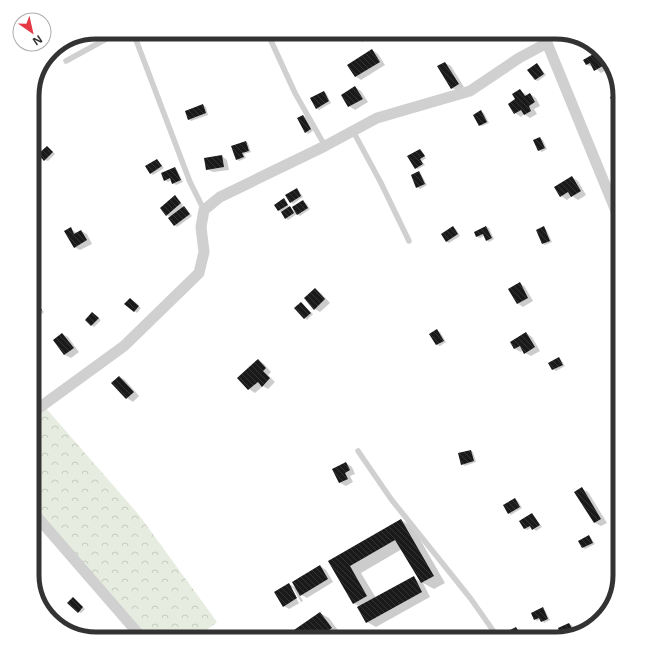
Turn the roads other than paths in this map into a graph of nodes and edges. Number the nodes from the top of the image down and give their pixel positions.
1 (106, 39) edge
2 (136, 39) edge
3 (270, 39) edge
4 (546, 39) edge
5 (547, 43) junction
6 (66, 61) dead end
7 (353, 131) junction
8 (325, 146) junction
9 (613, 204) edge
10 (204, 210) junction
11 (409, 241) dead end
12 (41, 406) edge
13 (358, 451) dead end
14 (39, 519) edge
15 (137, 632) edge
16 (495, 632) edge

1 - 6 lane
2 - 10 lane
3 - 8 lane
4 - 5 street
5 - 7 street
5 - 9 street
7 - 8 street
7 - 11 lane
8 - 10 street
10 - 12 street
13 - 16 lane
14 - 15 street

